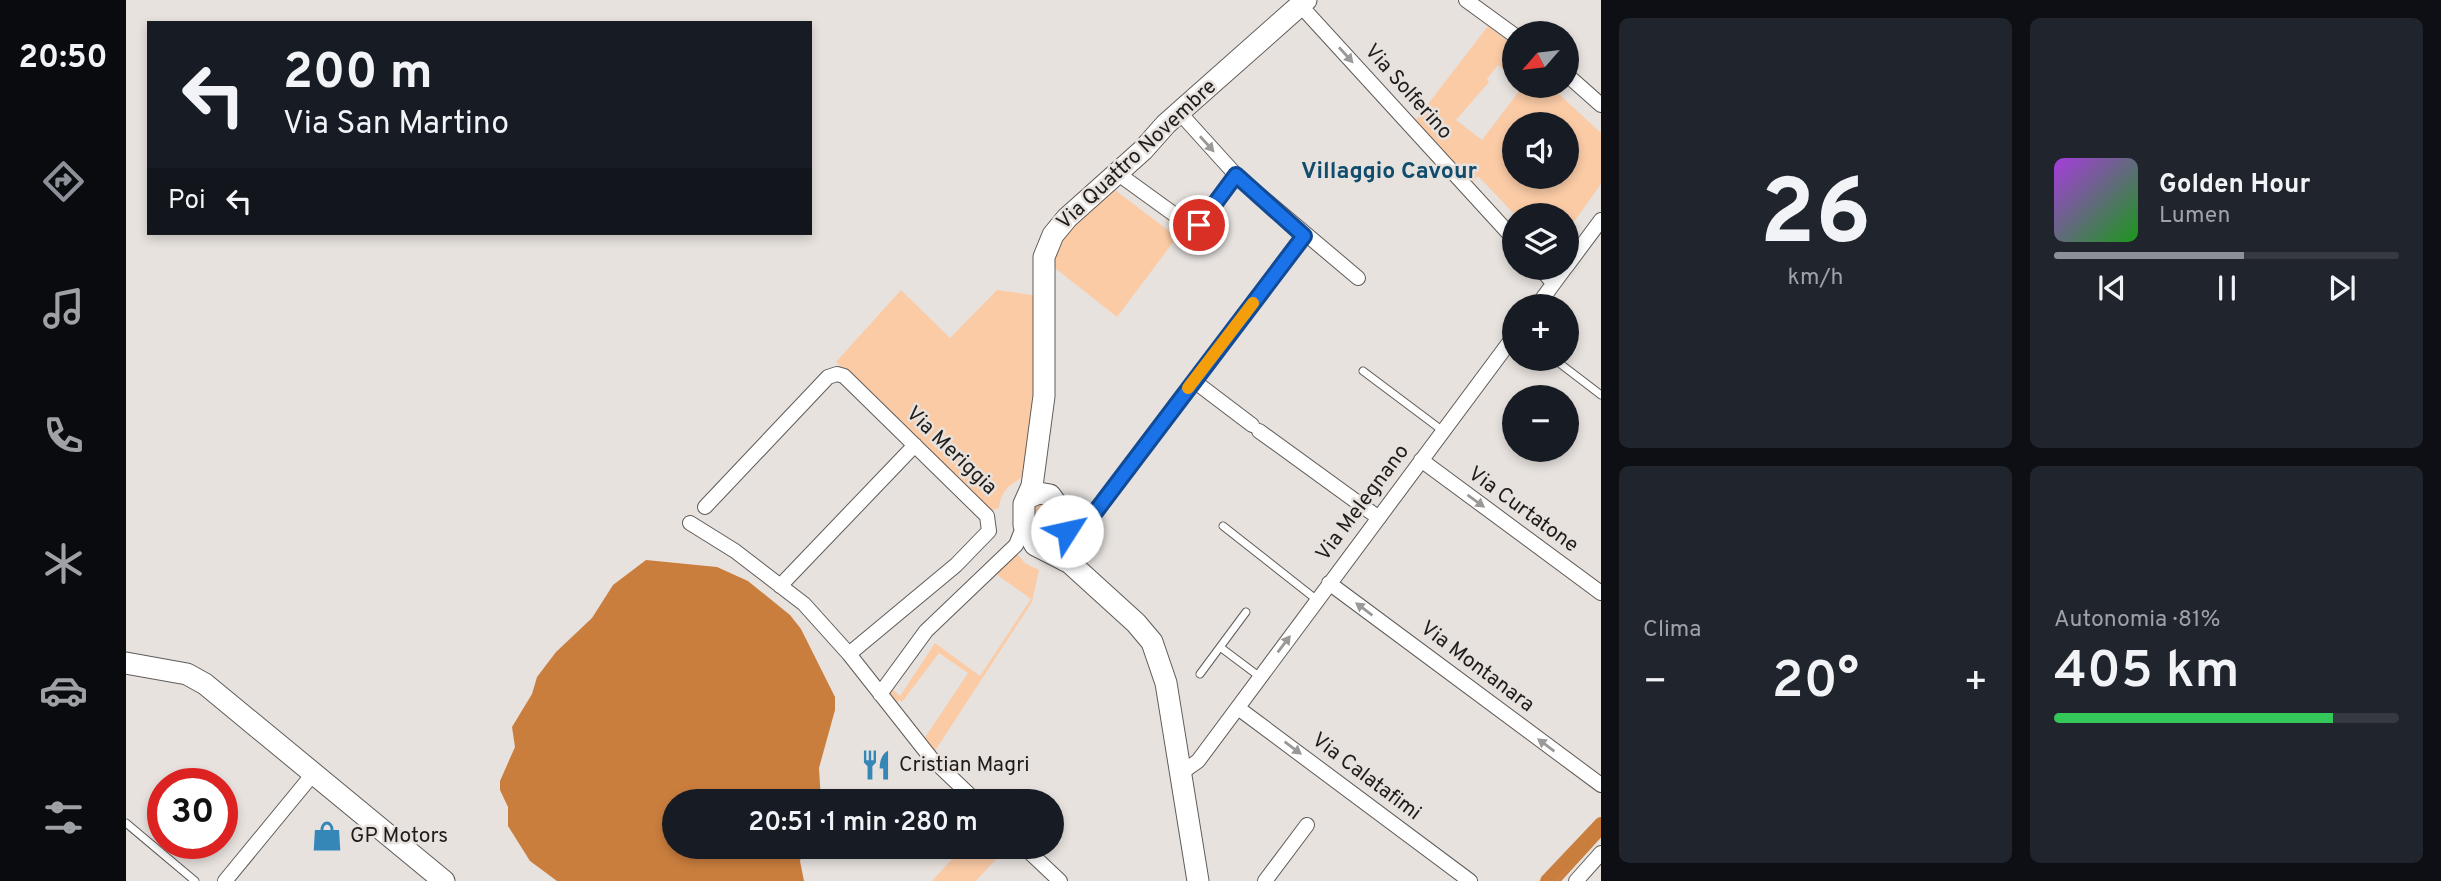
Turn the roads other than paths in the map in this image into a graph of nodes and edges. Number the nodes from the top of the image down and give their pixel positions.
1 (1466, 0) edge
2 (1303, 2) edge
3 (1502, 26) edge
4 (1579, 86) edge
5 (1601, 105) edge
6 (1180, 112) junction
7 (1117, 173) junction
8 (1236, 175) junction
9 (1601, 220) edge
10 (1502, 226) edge
11 (1299, 231) junction
12 (1579, 250) edge
13 (1358, 278) dead end
14 (1550, 280) edge
15 (1555, 280) edge
16 (1553, 283) junction
17 (1545, 294) edge
18 (1502, 352) edge
19 (1363, 370) dead end
20 (1569, 371) edge
21 (1194, 381) junction
22 (1601, 395) edge
23 (1443, 431) junction
24 (915, 446) junction
25 (1421, 460) junction
26 (1036, 496) junction
27 (705, 507) dead end
28 (1379, 518) junction
29 (690, 523) dead end
30 (1223, 526) dead end
31 (1056, 539) junction
32 (1329, 583) junction
33 (780, 586) junction
34 (1601, 593) edge
35 (1317, 600) junction
36 (1245, 612) dead end
37 (1220, 647) junction
38 (849, 654) junction
39 (126, 663) edge
40 (1200, 674) dead end
41 (1260, 677) junction
42 (880, 694) junction
43 (1238, 708) junction
44 (1181, 773) junction
45 (313, 774) junction
46 (1601, 785) edge
47 (963, 789) edge
48 (126, 823) edge
49 (1307, 825) dead end
50 (1601, 853) edge
51 (1037, 859) edge
52 (1589, 866) junction
53 (1601, 877) edge
54 (195, 881) edge
55 (225, 881) edge
56 (444, 881) edge
57 (1060, 881) edge
58 (1198, 881) edge
59 (1265, 881) edge
60 (1470, 881) edge
61 (1576, 881) edge

1 - 3 street
2 - 6 street, Via Quattro Novembre
2 -> 10 street, Via Solferino
4 - 5 street
6 - 7 street, Via Quattro Novembre
6 -> 8 street
7 - 8 street
7 - 26 street, Via Quattro Novembre
8 - 11 street
9 - 12 street
11 - 13 street
11 - 21 street
14 - 16 street
15 - 16 street
16 - 17 street
18 - 23 street, Via Melegnano
19 - 23 lane
20 - 22 lane
21 - 28 street
21 - 31 street
23 - 25 street, Via Melegnano
24 - 27 street, Via Meriggia
24 - 33 street
24 - 38 street, Via Meriggia
25 - 28 street, Via Melegnano
25 -> 34 street, Via Curtatone
26 - 31 street
26 - 31 street
28 - 32 street, Via Melegnano
29 - 33 street
30 - 35 lane
31 - 42 street
31 - 44 street
32 - 35 street, Via Melegnano
46 -> 32 street, Via Montanara
33 - 38 street
41 -> 35 street, Via Melegnano
36 - 37 lane
37 - 40 lane
37 - 41 lane
38 - 42 street
39 - 45 street
41 - 43 street, Via Melegnano
42 - 47 street
43 - 44 street, Via Melegnano
43 -> 60 street, Via Calatafimi
44 - 58 street
45 - 55 street
45 - 56 street
48 - 54 lane
49 - 59 street
50 - 52 street
51 - 57 street
52 - 53 street
52 - 61 street

